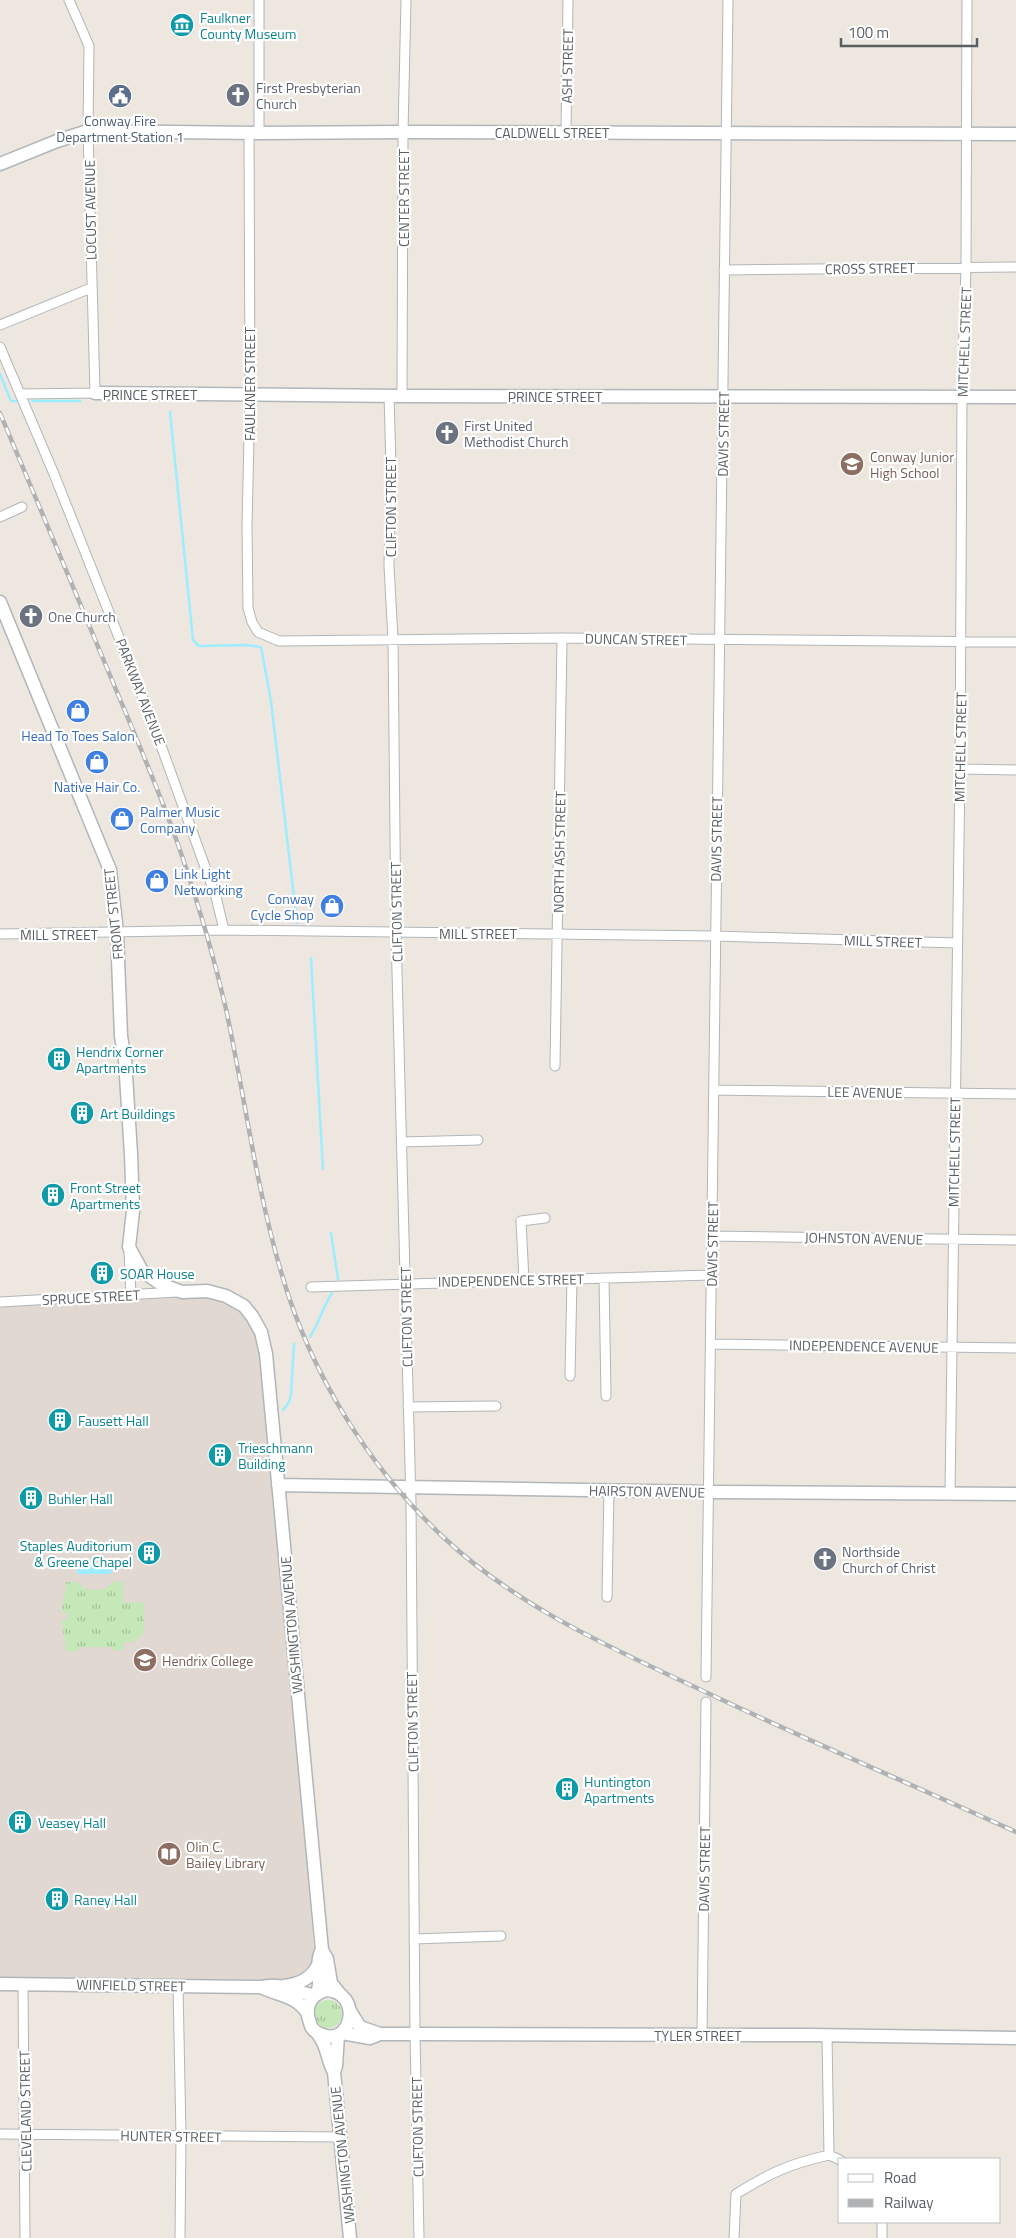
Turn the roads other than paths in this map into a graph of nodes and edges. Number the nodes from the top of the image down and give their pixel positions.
1 (69, 0) edge
2 (259, 0) edge
3 (406, 0) edge
4 (568, 0) edge
5 (728, 0) edge
6 (967, 0) edge
7 (88, 131) junction
8 (403, 132) junction
9 (566, 132) junction
10 (254, 133) junction
11 (727, 133) junction
12 (967, 133) junction
13 (1016, 134) edge
14 (0, 164) edge
15 (966, 266) junction
16 (1016, 266) edge
17 (724, 270) junction
18 (91, 288) junction
19 (0, 325) edge
20 (0, 347) edge
21 (95, 393) junction
22 (21, 394) junction
23 (250, 394) junction
24 (389, 395) junction
25 (724, 395) junction
26 (402, 396) junction
27 (962, 396) junction
28 (1016, 397) edge
29 (22, 507) dead end
30 (0, 517) edge
31 (0, 602) edge
32 (258, 632) joint
33 (562, 638) junction
34 (393, 639) junction
35 (719, 640) junction
36 (961, 641) junction
37 (1016, 642) edge
38 (960, 769) junction
39 (1016, 770) edge
40 (224, 930) junction
41 (117, 933) junction
42 (396, 933) junction
43 (558, 933) junction
44 (0, 934) edge
45 (715, 936) junction
46 (957, 943) junction
47 (555, 1066) dead end
48 (715, 1090) junction
49 (954, 1093) junction
50 (1016, 1094) edge
51 (478, 1140) dead end
52 (402, 1142) junction
53 (545, 1218) dead end
54 (712, 1236) junction
55 (952, 1240) junction
56 (1016, 1240) edge
57 (129, 1248) junction
58 (711, 1275) junction
59 (604, 1278) junction
60 (572, 1279) junction
61 (524, 1280) junction
62 (405, 1283) junction
63 (311, 1287) dead end
64 (182, 1292) junction
65 (131, 1295) junction
66 (0, 1302) edge
67 (711, 1344) junction
68 (951, 1348) junction
69 (1016, 1348) edge
70 (570, 1376) dead end
71 (606, 1396) dead end
72 (496, 1406) dead end
73 (408, 1407) junction
74 (278, 1485) junction
75 (410, 1486) junction
76 (608, 1490) junction
77 (709, 1492) junction
78 (950, 1493) junction
79 (1016, 1494) edge
80 (607, 1597) dead end
81 (706, 1678) dead end
82 (706, 1702) dead end
83 (501, 1936) dead end
84 (414, 1939) junction
85 (322, 1950) junction
86 (318, 1965) junction
87 (0, 1984) edge
88 (23, 1984) junction
89 (178, 1985) junction
90 (284, 1986) junction
91 (261, 1988) junction
92 (339, 1993) junction
93 (315, 1994) junction
94 (350, 2011) junction
95 (308, 2014) junction
96 (317, 2033) junction
97 (340, 2034) junction
98 (380, 2034) junction
99 (414, 2034) junction
100 (702, 2035) junction
101 (827, 2036) junction
102 (362, 2037) junction
103 (1016, 2038) edge
104 (337, 2054) junction
105 (334, 2072) junction
106 (0, 2134) edge
107 (25, 2134) junction
108 (181, 2136) junction
109 (341, 2137) junction
110 (829, 2155) junction
111 (838, 2159) edge
112 (882, 2223) edge
113 (25, 2238) edge
114 (180, 2238) edge
115 (350, 2238) edge
116 (419, 2238) edge
117 (734, 2238) edge
118 (882, 2238) edge

1 - 7 street, LOCUST AVENUE
2 - 10 street, FAULKNER STREET
3 - 8 street, CENTER STREET
4 - 9 street, ASH STREET
5 - 11 street, DAVIS STREET
6 - 12 street, MITCHELL STREET
7 - 10 street, CALDWELL STREET
7 - 14 street, CALDWELL STREET
7 - 18 street, LOCUST AVENUE
8 - 9 street, CALDWELL STREET
8 - 10 street, CALDWELL STREET
8 - 26 street, CENTER STREET
9 - 11 street, CALDWELL STREET
10 - 23 street, FAULKNER STREET
11 - 12 street, CALDWELL STREET
11 - 17 street, DAVIS STREET
12 - 13 street, CALDWELL STREET
12 - 15 street, MITCHELL STREET
15 - 16 street, CROSS STREET
15 - 17 street, CROSS STREET
15 - 27 street, MITCHELL STREET
17 - 25 street, DAVIS STREET
18 - 19 street
18 - 21 street, LOCUST AVENUE
20 - 22 street, PARKWAY AVENUE
21 - 22 street
21 - 23 street, PRINCE STREET
22 - 40 street, PARKWAY AVENUE
23 - 24 street, PRINCE STREET
23 - 32 street, FAULKNER STREET
24 - 26 street, PRINCE STREET
24 - 34 street, CLIFTON STREET
25 - 26 street, PRINCE STREET
25 - 27 street, PRINCE STREET
25 - 35 street, DAVIS STREET
27 - 28 street, PRINCE STREET
27 - 36 street, MITCHELL STREET
29 - 30 street
31 - 41 street, FRONT STREET
32 - 34 street, DUNCAN STREET
33 - 34 street, DUNCAN STREET
33 - 35 street, DUNCAN STREET
33 - 43 street, NORTH ASH STREET
34 - 42 street, CLIFTON STREET
35 - 36 street, DUNCAN STREET
35 - 45 street, DAVIS STREET
36 - 37 street, DUNCAN STREET
36 - 38 street, MITCHELL STREET
38 - 39 street
38 - 46 street, MITCHELL STREET
40 - 41 street, MILL STREET
40 - 42 street, MILL STREET
41 - 44 street, MILL STREET
41 - 57 street, FRONT STREET
42 - 43 street, MILL STREET
42 - 52 street, CLIFTON STREET
43 - 45 street, MILL STREET
43 - 47 street, NORTH ASH STREET
45 - 46 street, MILL STREET
45 - 48 street, DAVIS STREET
46 - 49 street, MITCHELL STREET
48 - 49 street, LEE AVENUE
48 - 54 street, DAVIS STREET
49 - 50 street, LEE AVENUE
49 - 55 street, MITCHELL STREET
51 - 52 street
52 - 62 street, CLIFTON STREET
53 - 61 street
54 - 55 street, JOHNSTON AVENUE
54 - 58 street, DAVIS STREET
55 - 56 street, JOHNSTON AVENUE
55 - 68 street, MITCHELL STREET
57 - 64 street
57 - 65 street, FRONT STREET
58 - 59 street, INDEPENDENCE STREET
58 - 67 street, DAVIS STREET
59 - 60 street, INDEPENDENCE STREET
59 - 71 street
60 - 61 street, INDEPENDENCE STREET
60 - 70 street
61 - 62 street, INDEPENDENCE STREET
62 - 63 street, INDEPENDENCE STREET
62 - 73 street, CLIFTON STREET
64 - 65 street, SPRUCE STREET
64 - 74 street, WASHINGTON AVENUE
65 - 66 street, SPRUCE STREET
67 - 68 street, INDEPENDENCE AVENUE
67 - 77 street, DAVIS STREET
68 - 69 street, INDEPENDENCE AVENUE
68 - 78 street, MITCHELL STREET
72 - 73 street
73 - 75 street, CLIFTON STREET
74 - 75 street, HAIRSTON AVENUE
74 - 85 street, WASHINGTON AVENUE
75 - 76 street, HAIRSTON AVENUE
75 - 84 street, CLIFTON STREET
76 - 77 street, HAIRSTON AVENUE
76 - 80 street
77 - 78 street, HAIRSTON AVENUE
77 - 81 street, DAVIS STREET
78 - 79 street, HAIRSTON AVENUE
82 - 100 street, DAVIS STREET
83 - 84 street
84 - 99 street, CLIFTON STREET
85 - 86 street, WASHINGTON AVENUE
85 - 92 street, WASHINGTON AVENUE
86 - 90 street
86 - 93 street, WASHINGTON AVENUE
87 - 88 street, WINFIELD STREET
88 - 89 street, WINFIELD STREET
88 - 107 street, CLEVELAND STREET
89 - 91 street, WINFIELD STREET
89 - 108 street
90 - 91 street, WINFIELD STREET
90 - 93 street, WINFIELD STREET
91 - 95 street, WINFIELD STREET
92 - 93 street
92 - 94 street
93 - 95 street
94 - 97 street
94 - 98 street, TYLER STREET
95 - 96 street
96 - 97 street
96 - 105 street, WASHINGTON AVENUE
97 - 102 street, TYLER STREET
97 - 104 street, WASHINGTON AVENUE
98 - 99 street, TYLER STREET
98 - 102 street, TYLER STREET
99 - 100 street, TYLER STREET
99 - 116 street, CLIFTON STREET
100 - 101 street, TYLER STREET
101 - 103 street, TYLER STREET
101 - 110 street
102 - 104 street
104 - 105 street, WASHINGTON AVENUE
105 - 109 street, WASHINGTON AVENUE
106 - 107 street, HUNTER STREET
107 - 108 street, HUNTER STREET
107 - 113 street, CLEVELAND STREET
108 - 109 street, HUNTER STREET
108 - 114 street
109 - 115 street, WASHINGTON AVENUE
110 - 111 street
110 - 117 street
112 - 118 street

